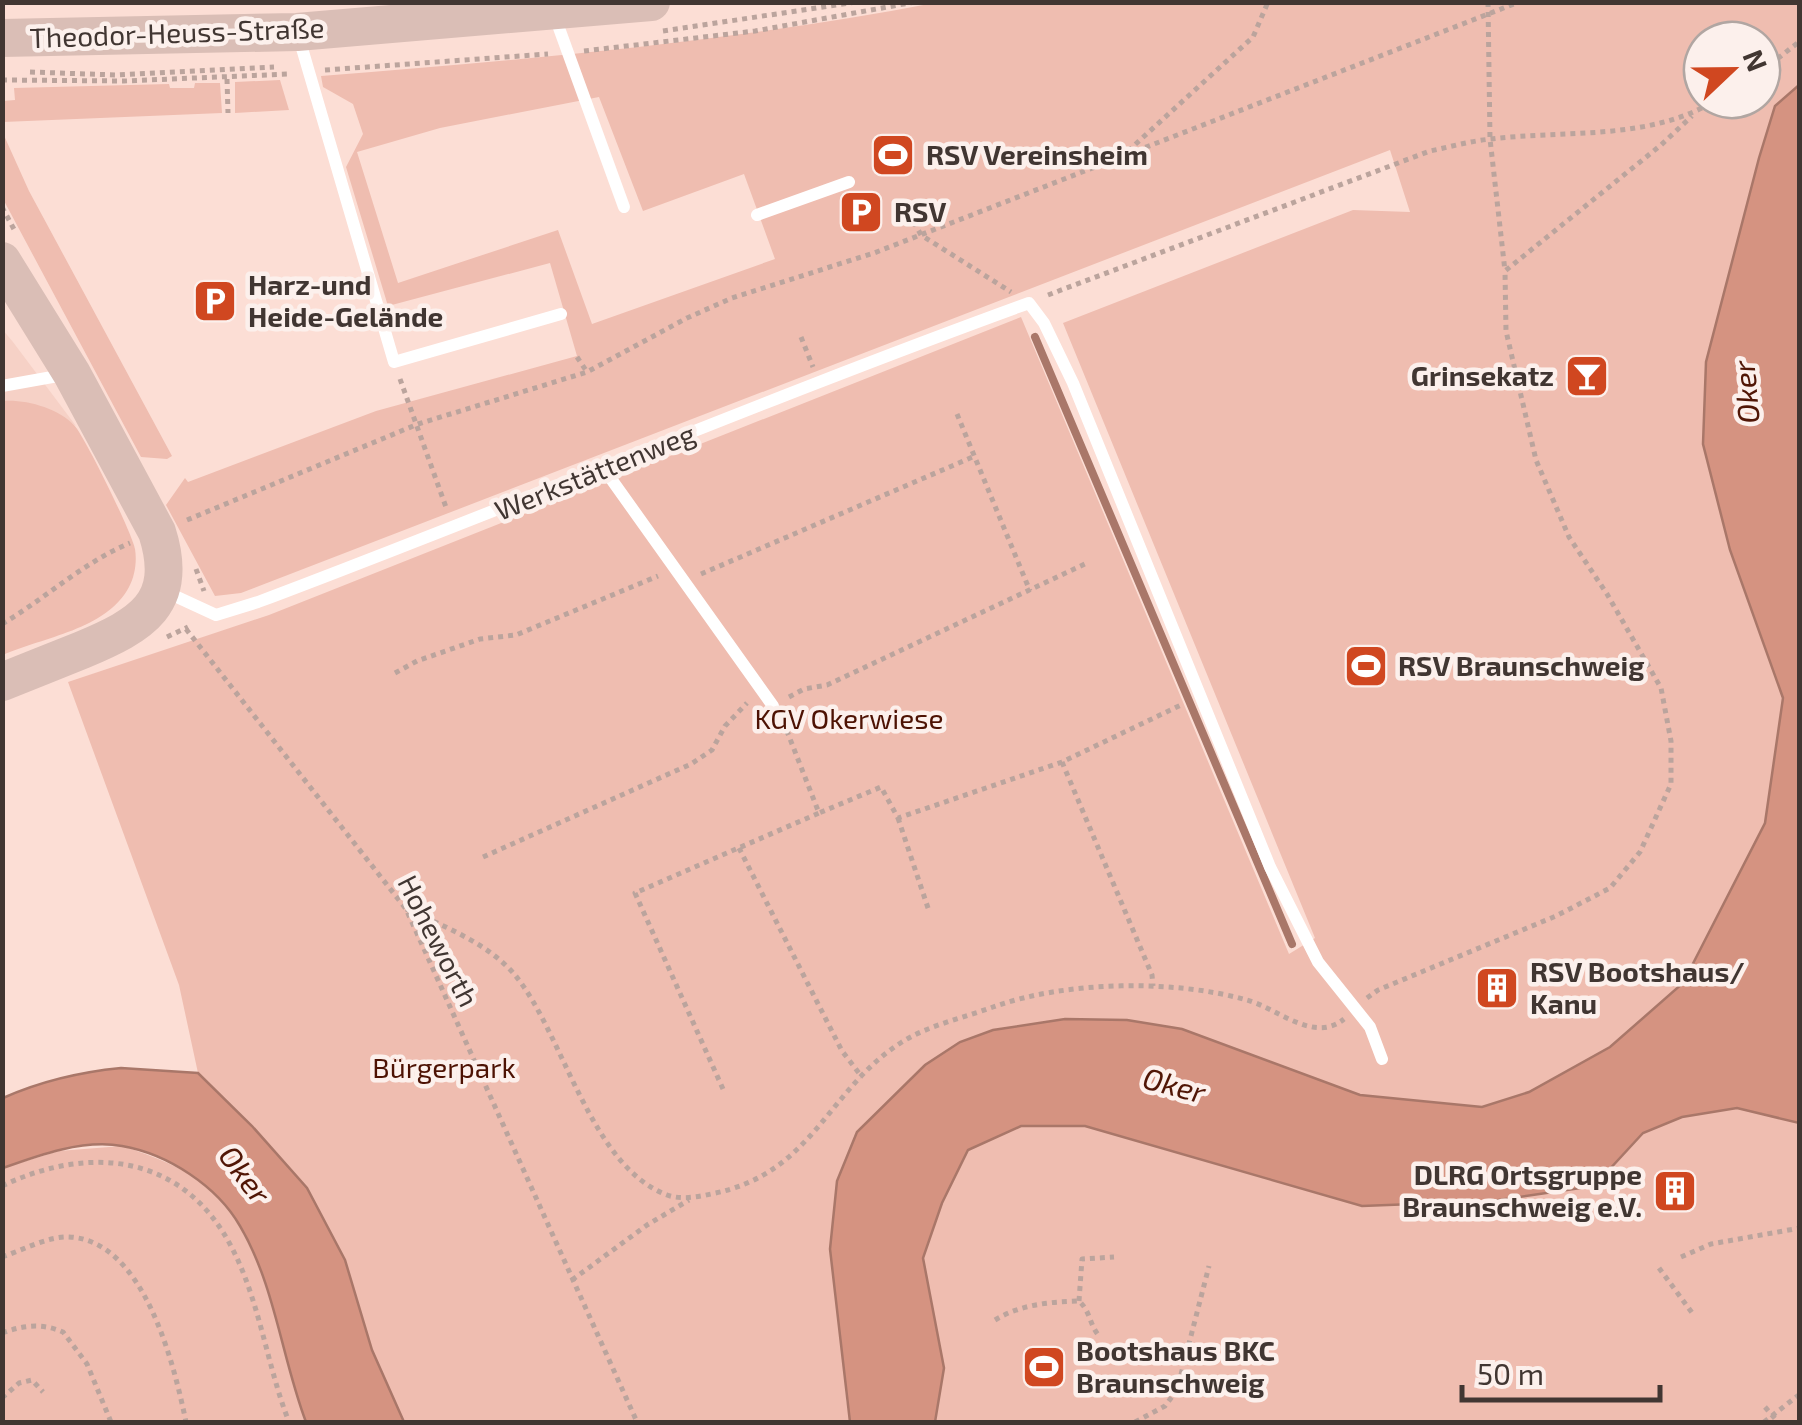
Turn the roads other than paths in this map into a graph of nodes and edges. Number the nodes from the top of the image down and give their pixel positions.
1 (651, 2) edge
2 (553, 13) junction
3 (297, 32) junction
4 (2, 38) edge
5 (849, 182) dead end
6 (624, 207) dead end
7 (757, 215) dead end
8 (2, 261) edge
9 (561, 314) dead end
10 (72, 374) junction
11 (2, 386) edge
12 (604, 469) junction
13 (161, 590) junction
14 (2, 682) edge
15 (774, 706) road end
16 (1382, 1059) dead end

1 - 2 main road, Theodor-Heuss-Straße
2 - 3 main road, Theodor-Heuss-Straße
2 - 6 lane
3 - 4 main road, Theodor-Heuss-Straße
3 - 9 lane
5 - 7 lane
8 - 10 main road
10 - 11 lane
10 - 13 main road
12 - 13 lane, Werkstättenweg
12 - 15 lane
12 - 16 lane, Werkstättenweg
13 - 14 main road

